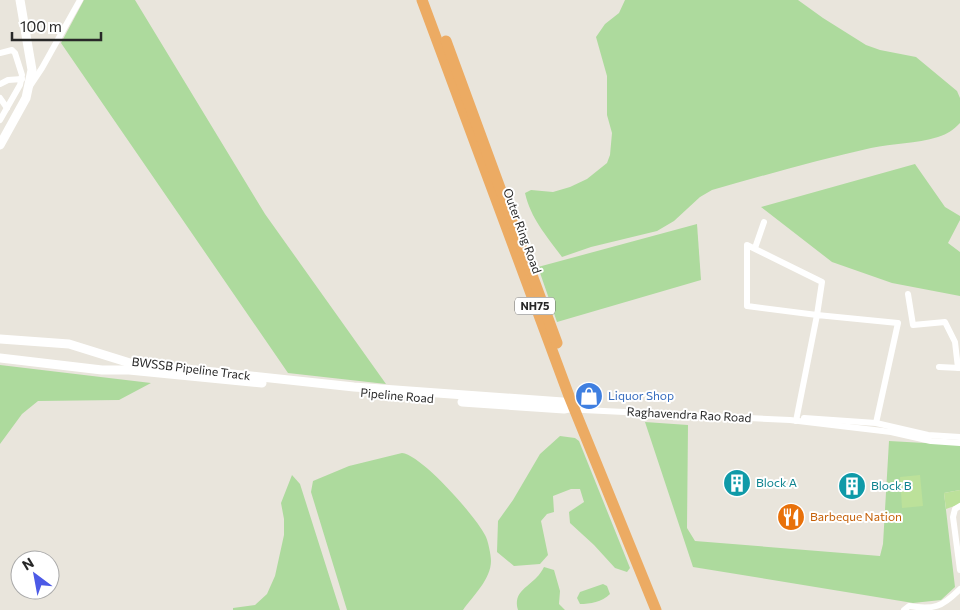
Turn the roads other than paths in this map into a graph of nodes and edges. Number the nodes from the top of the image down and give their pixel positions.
1 (20, 0) edge
2 (80, 0) edge
3 (422, 0) edge
4 (430, 0) edge
5 (0, 53) edge
6 (22, 79) junction
7 (0, 84) edge
8 (28, 89) junction
9 (0, 98) edge
10 (4, 109) edge
11 (0, 120) edge
12 (11, 126) junction
13 (3, 133) edge
14 (0, 145) edge
15 (764, 222) dead end
16 (755, 248) junction
17 (908, 294) dead end
18 (817, 315) junction
19 (0, 339) edge
20 (0, 358) edge
21 (940, 367) dead end
22 (959, 368) edge
23 (354, 387) joint
24 (543, 404) junction
25 (578, 409) junction
26 (796, 421) junction
27 (876, 423) junction
28 (960, 436) edge
29 (960, 443) edge
30 (960, 506) edge
31 (960, 512) edge
32 (954, 525) junction
33 (960, 570) edge
34 (960, 589) edge
35 (656, 610) edge
36 (663, 610) edge
37 (904, 610) edge

1 - 8 main road
2 - 8 street
3 - 25 highway, Outer Ring Road / NH75
4 - 25 highway, Outer Ring Road / NH75
5 - 6 street
6 - 7 street
6 - 10 street
8 - 12 main road
9 - 10 street
10 - 11 street
11 - 12 street
12 - 13 main road
13 - 14 main road
15 - 16 street
16 - 18 street
16 - 18 street
17 - 22 street
18 - 26 street
18 - 27 street
19 - 23 main road, BWSSB Pipeline Track
20 - 24 main road, Pipeline Road
21 - 22 street
23 - 24 main road, Pipeline Road
24 - 25 main road, Pipeline Road
25 - 26 street, Raghavendra Rao Road
25 - 35 highway, Outer Ring Road / NH75
25 - 36 highway, Outer Ring Road / NH75
26 - 27 street, Raghavendra Rao Road
26 - 29 street, Raghavendra Rao Road
27 - 28 street, Raghavendra Rao Road
30 - 32 street
31 - 32 street
32 - 33 street
34 - 37 street

